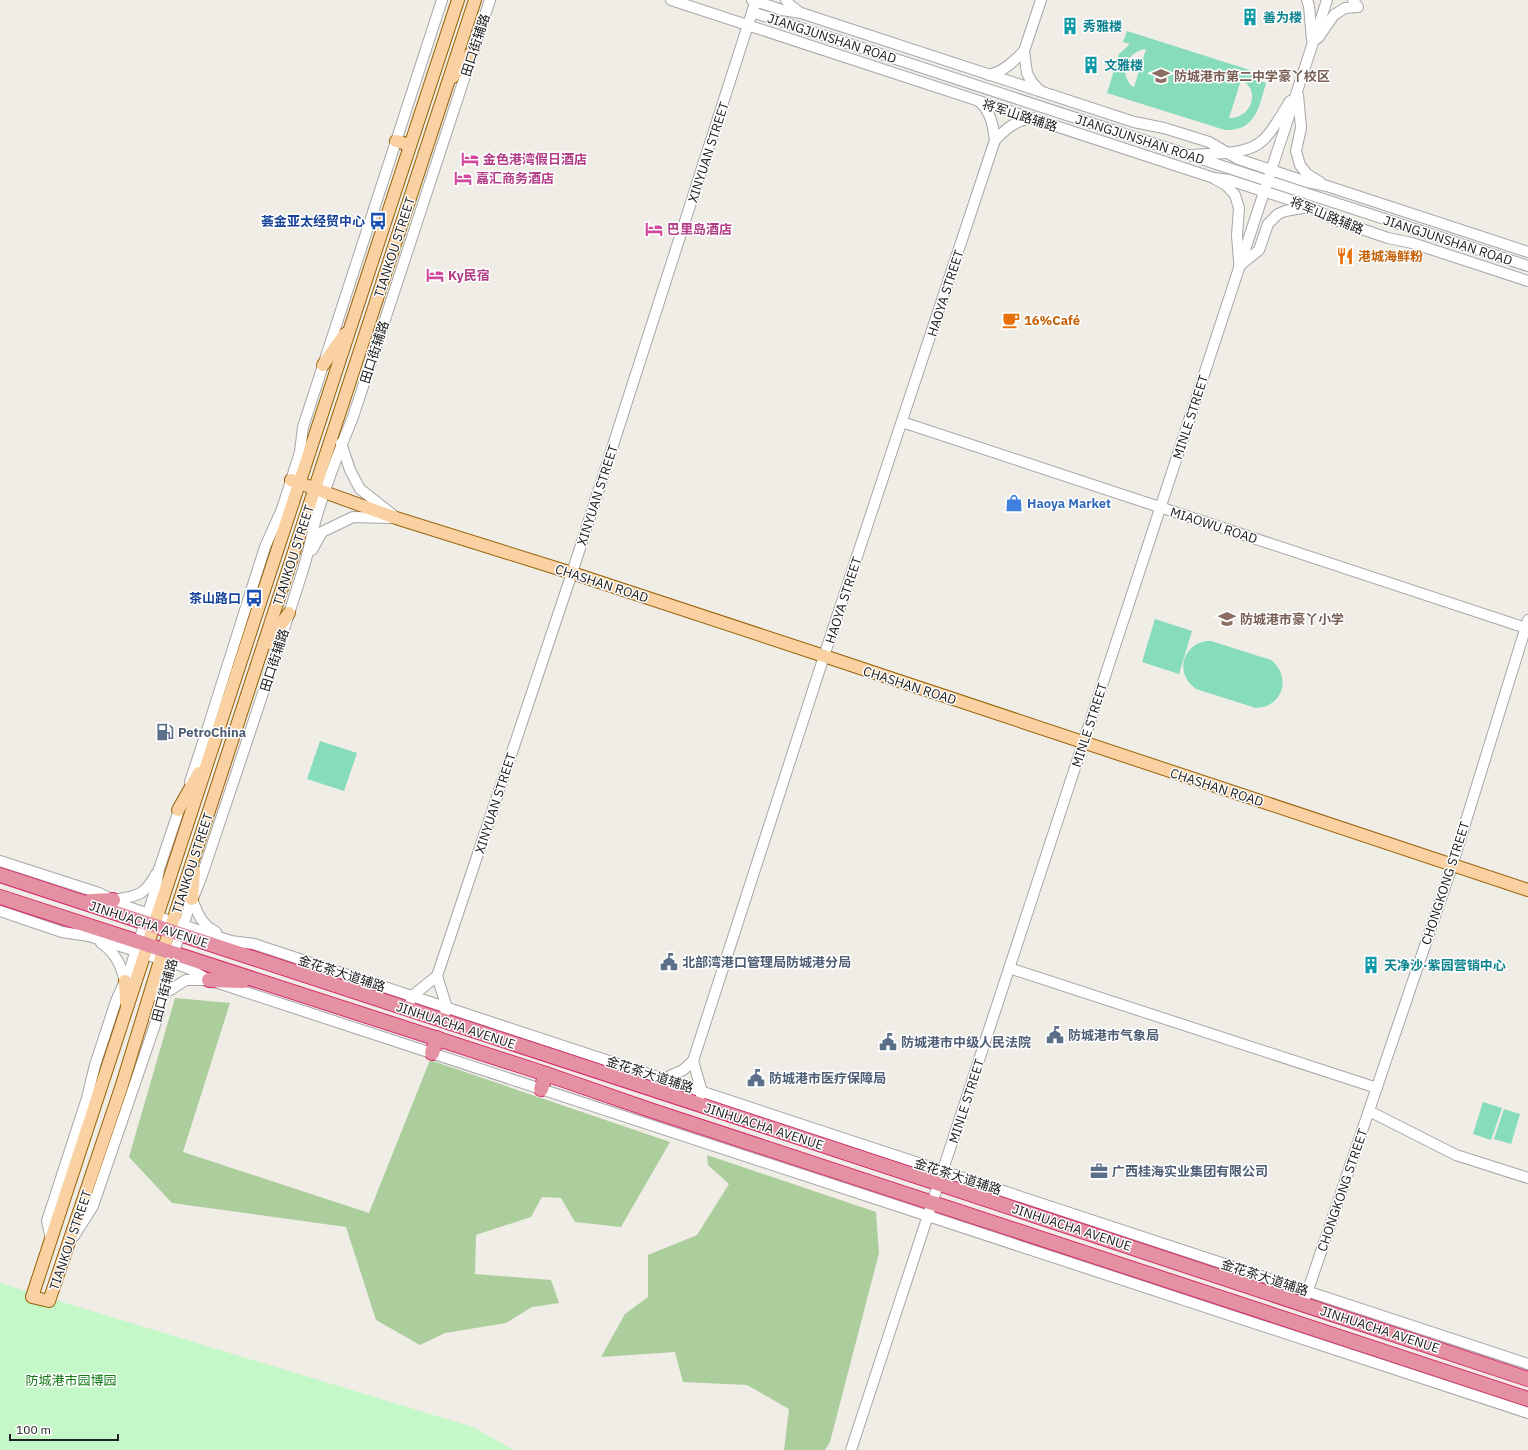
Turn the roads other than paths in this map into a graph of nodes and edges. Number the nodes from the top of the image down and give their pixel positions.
1 (442, 0) edge
2 (458, 0) edge
3 (475, 0) edge
4 (490, 0) edge
5 (671, 0) edge
6 (754, 0) edge
7 (786, 0) edge
8 (1041, 0) edge
9 (1307, 0) edge
10 (1327, 0) edge
11 (1352, 0) edge
12 (752, 12) junction
13 (801, 13) junction
14 (748, 25) junction
15 (852, 30) junction
16 (1312, 45) junction
17 (474, 49) junction
18 (1024, 51) junction
19 (878, 53) junction
20 (952, 63) junction
21 (921, 67) junction
22 (989, 75) junction
23 (446, 86) junction
24 (944, 90) junction
25 (1297, 91) junction
26 (1041, 92) junction
27 (979, 101) junction
28 (1088, 107) junction
29 (1031, 118) junction
30 (1107, 128) junction
31 (1079, 134) junction
32 (995, 140) junction
33 (396, 141) junction
34 (1146, 141) junction
35 (410, 145) junction
36 (1226, 152) junction
37 (1190, 156) junction
38 (1171, 164) junction
39 (1271, 170) junction
40 (1214, 178) junction
41 (1268, 181) junction
42 (1328, 186) junction
43 (1264, 191) junction
44 (1370, 200) junction
45 (1340, 205) junction
46 (1309, 207) junction
47 (1403, 226) junction
48 (1528, 252) edge
49 (1240, 266) junction
50 (1528, 266) edge
51 (1528, 281) edge
52 (352, 323) junction
53 (323, 365) junction
54 (341, 408) junction
55 (902, 422) junction
56 (341, 445) junction
57 (296, 482) junction
58 (320, 490) junction
59 (1160, 507) junction
60 (396, 518) junction
61 (307, 557) junction
62 (572, 573) junction
63 (289, 613) junction
64 (1527, 624) edge
65 (261, 653) junction
66 (824, 656) junction
67 (1083, 743) junction
68 (212, 749) junction
69 (178, 810) junction
70 (194, 856) junction
71 (0, 861) edge
72 (1452, 866) junction
73 (159, 869) junction
74 (0, 875) edge
75 (1528, 890) edge
76 (0, 898) edge
77 (192, 899) junction
78 (113, 900) junction
79 (80, 901) junction
80 (0, 911) edge
81 (151, 919) junction
82 (176, 928) junction
83 (89, 936) junction
84 (231, 941) junction
85 (141, 948) junction
86 (167, 956) junction
87 (273, 965) junction
88 (1009, 968) junction
89 (437, 976) junction
90 (209, 980) junction
91 (125, 981) junction
92 (262, 982) junction
93 (162, 995) junction
94 (410, 1002) junction
95 (125, 1014) junction
96 (445, 1014) junction
97 (143, 1018) junction
98 (437, 1038) junction
99 (432, 1053) junction
100 (693, 1061) junction
101 (546, 1074) junction
102 (661, 1085) junction
103 (1377, 1088) junction
104 (541, 1089) junction
105 (127, 1090) junction
106 (700, 1098) junction
107 (1369, 1111) junction
108 (692, 1123) junction
109 (687, 1137) junction
110 (70, 1166) junction
111 (941, 1177) junction
112 (1528, 1178) edge
113 (930, 1209) junction
114 (1306, 1298) junction
115 (1528, 1364) edge
116 (1422, 1371) junction
117 (1528, 1379) edge
118 (1528, 1399) edge
119 (1528, 1413) edge
120 (851, 1450) edge

1 - 33 street
2 - 35 main road, TIANKOU STREET
3 - 23 main road, TIANKOU STREET
4 - 17 street, 田口街辅路
5 - 14 street, 将军山路辅路
6 - 12 street, XINYUAN STREET
6 - 13 street, 将军山路辅路
7 - 13 street
8 - 18 street
9 - 16 street
10 - 16 street, MINLE STREET
11 - 16 street
12 - 14 street, XINYUAN STREET
12 - 19 street, JIANGJUNSHAN ROAD
13 - 15 street, 将军山路辅路
14 - 24 street, 将军山路辅路
14 - 62 street, XINYUAN STREET
15 - 19 street
15 - 20 street, 将军山路辅路
16 - 25 street, MINLE STREET
17 - 23 main road
17 - 56 street, 田口街辅路
18 - 22 street
18 - 26 street
19 - 21 street, JIANGJUNSHAN ROAD
20 - 21 street
20 - 22 street, 将军山路辅路
21 - 24 street
21 - 30 street, JIANGJUNSHAN ROAD
22 - 26 street, 将军山路辅路
23 - 54 main road, TIANKOU STREET
24 - 27 street, 将军山路辅路
25 - 36 street
25 - 39 street, MINLE STREET
25 - 42 street
26 - 28 street, 将军山路辅路
27 - 29 street, 将军山路辅路
27 - 32 street, HAOYA STREET
28 - 30 street
28 - 36 street, 将军山路辅路
29 - 31 street, 将军山路辅路
29 - 32 street, HAOYA STREET
30 - 31 street
30 - 34 street, JIANGJUNSHAN ROAD
31 - 38 street, 将军山路辅路
32 - 55 street, HAOYA STREET
33 - 35 main road
33 - 53 street
34 - 37 street, JIANGJUNSHAN ROAD
34 - 38 street
35 - 52 main road, TIANKOU STREET
36 - 37 street
36 - 39 street, 将军山路辅路
37 - 41 street, JIANGJUNSHAN ROAD
38 - 40 street, 将军山路辅路
39 - 41 street, MINLE STREET
39 - 42 street, 将军山路辅路
40 - 43 street, 将军山路辅路
40 - 49 street
41 - 43 street, MINLE STREET
41 - 45 street, JIANGJUNSHAN ROAD
42 - 44 street, 将军山路辅路
43 - 46 street, 将军山路辅路
43 - 49 street, MINLE STREET
44 - 47 street
44 - 48 street, 将军山路辅路
45 - 46 street
45 - 47 street, JIANGJUNSHAN ROAD
46 - 49 street
46 - 51 street, 将军山路辅路
47 - 50 street, JIANGJUNSHAN ROAD
49 - 59 street, MINLE STREET
52 - 53 main road
52 - 57 main road, TIANKOU STREET
53 - 57 street
54 - 56 street
54 - 58 main road, TIANKOU STREET
55 - 59 street, MIAOWU ROAD
55 - 66 street, HAOYA STREET
56 - 58 street, 田口街辅路
56 - 60 street
57 - 58 main road, CHASHAN ROAD
57 - 68 main road, TIANKOU STREET
57 - 69 street
58 - 60 main road, CHASHAN ROAD
58 - 61 street, 田口街辅路
58 - 65 main road, TIANKOU STREET
59 - 64 street, MIAOWU ROAD
59 - 67 street, MINLE STREET
60 - 61 street
60 - 62 main road, CHASHAN ROAD
61 - 63 street, 田口街辅路
62 - 66 main road, CHASHAN ROAD
62 - 89 street, XINYUAN STREET
63 - 65 main road
63 - 77 street, 田口街辅路
64 - 72 street, CHONGKONG STREET
65 - 70 main road, TIANKOU STREET
66 - 67 main road, CHASHAN ROAD
66 - 100 street, HAOYA STREET
67 - 72 main road, CHASHAN ROAD
67 - 88 street, MINLE STREET
68 - 69 main road
68 - 81 main road, TIANKOU STREET
69 - 73 street
70 - 77 main road
70 - 82 main road, TIANKOU STREET
71 - 78 street
72 - 75 main road, CHASHAN ROAD
72 - 103 street, CHONGKONG STREET
73 - 78 street
73 - 81 street
74 - 79 highway, JINHUACHA AVENUE
76 - 85 highway, JINHUACHA AVENUE
77 - 82 street, 田口街辅路
77 - 84 street
78 - 79 highway
78 - 81 street
79 - 81 highway, JINHUACHA AVENUE
80 - 83 street
81 - 82 highway, JINHUACHA AVENUE
81 - 85 main road, TIANKOU STREET
82 - 84 street, 金花茶大道辅路
82 - 86 main road, TIANKOU STREET
82 - 87 highway, JINHUACHA AVENUE
83 - 85 street
83 - 91 street
84 - 87 highway
84 - 94 street, 金花茶大道辅路
85 - 86 highway, JINHUACHA AVENUE
85 - 91 street
85 - 95 main road, TIANKOU STREET
86 - 90 street
86 - 92 highway, JINHUACHA AVENUE
86 - 93 street, 田口街辅路
86 - 97 main road, TIANKOU STREET
87 - 94 highway, JINHUACHA AVENUE
88 - 103 street
88 - 111 street, MINLE STREET
89 - 94 street
89 - 96 street
90 - 92 highway
90 - 93 street
90 - 99 street
91 - 95 main road
91 - 110 street
92 - 98 highway, JINHUACHA AVENUE
93 - 97 street
93 - 105 street, 田口街辅路
94 - 96 highway, JINHUACHA AVENUE
95 - 110 main road, TIANKOU STREET
96 - 102 highway, JINHUACHA AVENUE
97 - 105 main road, TIANKOU STREET
98 - 99 highway
98 - 101 highway, JINHUACHA AVENUE
99 - 104 street
100 - 102 street
100 - 106 street
101 - 104 highway
101 - 108 highway, JINHUACHA AVENUE
102 - 106 highway, JINHUACHA AVENUE
103 - 107 street, CHONGKONG STREET
104 - 109 street
105 - 110 main road, TIANKOU STREET
106 - 111 highway, JINHUACHA AVENUE
107 - 112 street
107 - 114 street, CHONGKONG STREET
108 - 109 street
108 - 113 highway, JINHUACHA AVENUE
109 - 113 street
111 - 113 street, MINLE STREET
111 - 114 highway, JINHUACHA AVENUE
113 - 116 highway, JINHUACHA AVENUE
113 - 120 street, MINLE STREET
114 - 115 street, 金花茶大道辅路
114 - 117 highway, JINHUACHA AVENUE
116 - 118 highway, JINHUACHA AVENUE
116 - 119 street

